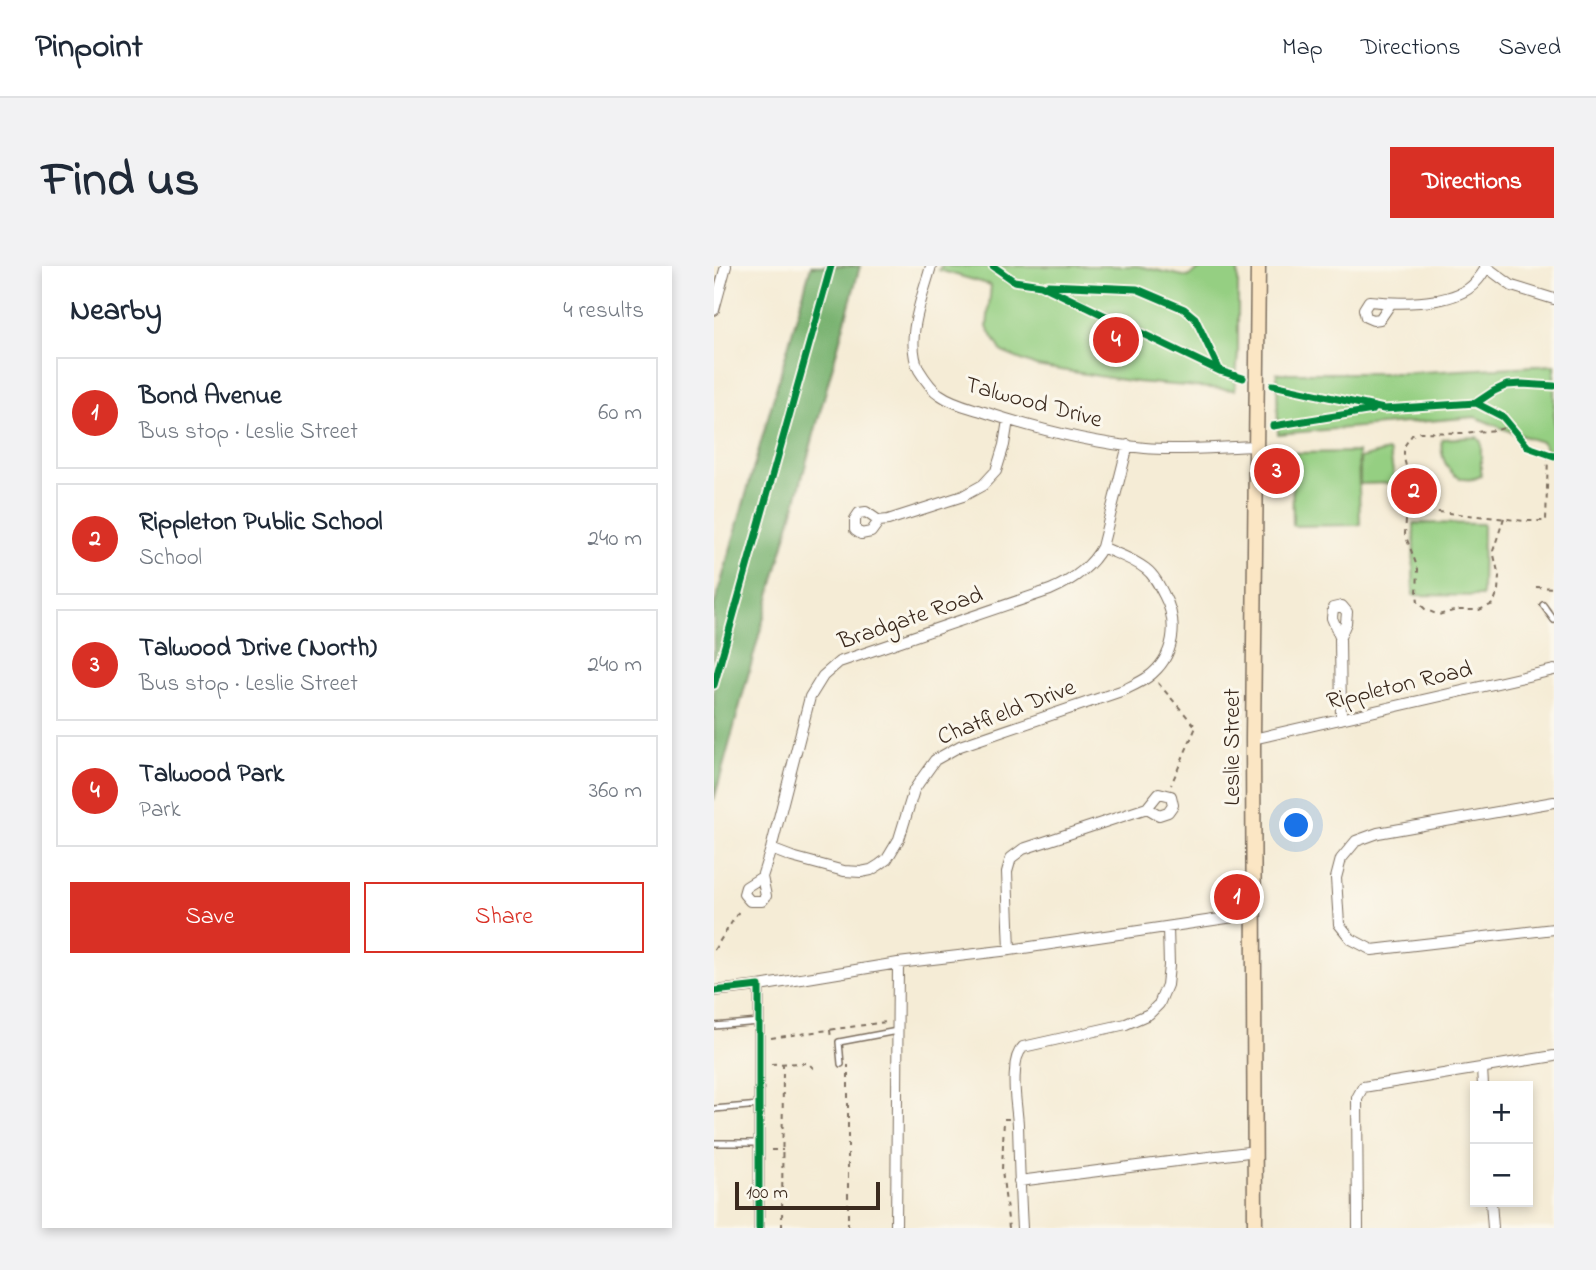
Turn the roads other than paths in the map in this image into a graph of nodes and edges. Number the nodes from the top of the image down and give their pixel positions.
1 (726, 266) edge
2 (931, 266) edge
3 (1258, 266) edge
4 (1485, 267) edge
5 (1554, 299) edge
6 (1391, 303) dead end
7 (714, 310) edge
8 (1008, 420) junction
9 (1128, 446) junction
10 (1257, 446) junction
11 (879, 521) dead end
12 (1102, 547) junction
13 (1543, 606) dead end
14 (1554, 620) edge
15 (1340, 637) dead end
16 (1554, 670) edge
17 (1341, 719) junction
18 (1253, 738) junction
19 (1554, 802) edge
20 (1147, 808) junction
21 (771, 849) junction
22 (762, 877) junction
23 (1254, 914) junction
24 (1168, 927) junction
25 (1554, 929) edge
26 (1010, 950) junction
27 (898, 963) junction
28 (759, 986) junction
29 (714, 991) edge
30 (760, 1023) junction
31 (714, 1026) edge
32 (897, 1031) junction
33 (1554, 1056) edge
34 (841, 1064) dead end
35 (1482, 1068) junction
36 (1483, 1081) edge
37 (760, 1105) junction
38 (714, 1109) edge
39 (714, 1143) edge
40 (760, 1143) junction
41 (1256, 1151) junction
42 (1019, 1181) junction
43 (1491, 1207) edge
44 (759, 1228) edge
45 (896, 1228) edge
46 (1022, 1228) edge
47 (1255, 1228) edge
48 (1358, 1228) edge
49 (1493, 1228) edge

1 - 7 street
2 - 8 street, Talwood Drive
3 - 10 main road, Leslie Street
4 - 5 street
4 - 6 street
8 - 9 street, Talwood Drive
8 - 11 street
9 - 10 street, Talwood Drive
9 - 12 street, Bradgate Road
10 - 18 main road, Leslie Street
12 - 21 street, Bradgate Road
12 - 21 street, Chatfield Drive
13 - 14 lane
15 - 17 street
16 - 17 street, Rippleton Road
17 - 18 street, Rippleton Road
18 - 23 main road, Leslie Street
19 - 25 street
20 - 20 street
20 - 26 street
21 - 22 street, Bradgate Road
22 - 22 street, Bradgate Road
23 - 24 street
23 - 41 main road, Leslie Street
24 - 26 street
24 - 42 street
26 - 27 street
27 - 28 street
27 - 32 street
28 - 29 street
28 - 30 street
30 - 31 lane
30 - 37 street
32 - 34 lane
32 - 45 street
33 - 35 street
35 - 36 street
35 - 48 street
37 - 38 lane
37 - 40 street
39 - 40 lane
40 - 44 street
41 - 42 street
41 - 47 main road, Leslie Street
42 - 46 street
43 - 49 street

